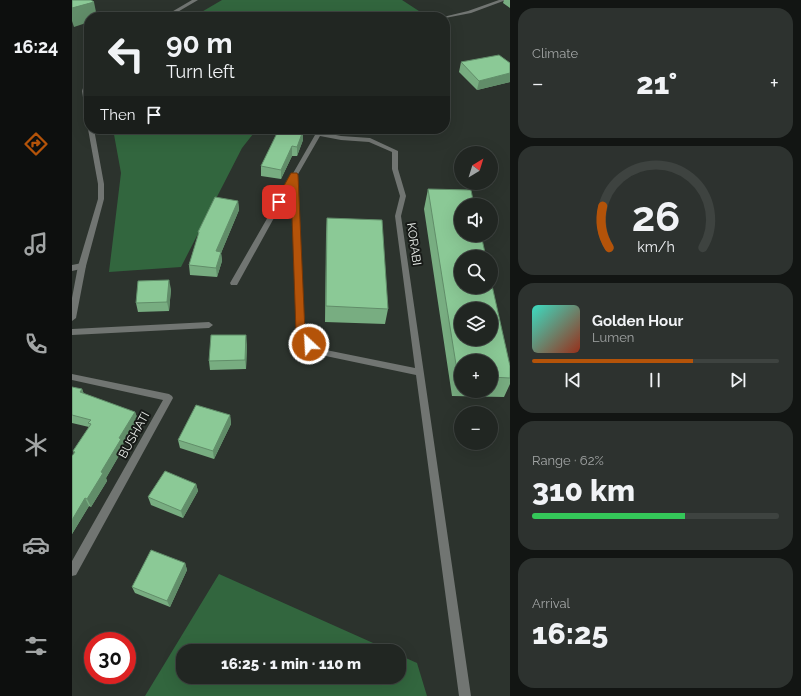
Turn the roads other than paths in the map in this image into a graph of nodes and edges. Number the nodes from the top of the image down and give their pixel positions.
1 (196, 0) edge
2 (504, 0) edge
3 (174, 12) edge
4 (450, 16) edge
5 (92, 134) edge
6 (318, 134) joint
7 (294, 175) junction
8 (82, 266) junction
9 (72, 268) edge
10 (234, 283) dead end
11 (72, 318) edge
12 (209, 325) dead end
13 (72, 332) edge
14 (420, 372) junction
15 (72, 377) edge
16 (72, 571) edge
17 (465, 696) edge

1 - 3 street
2 - 4 street
5 - 8 street
6 - 7 street
6 - 14 street, KORABI
7 - 10 street
7 - 14 street
8 - 9 street
8 - 11 street
12 - 13 street
14 - 17 street
15 - 16 street, BUSHATI

